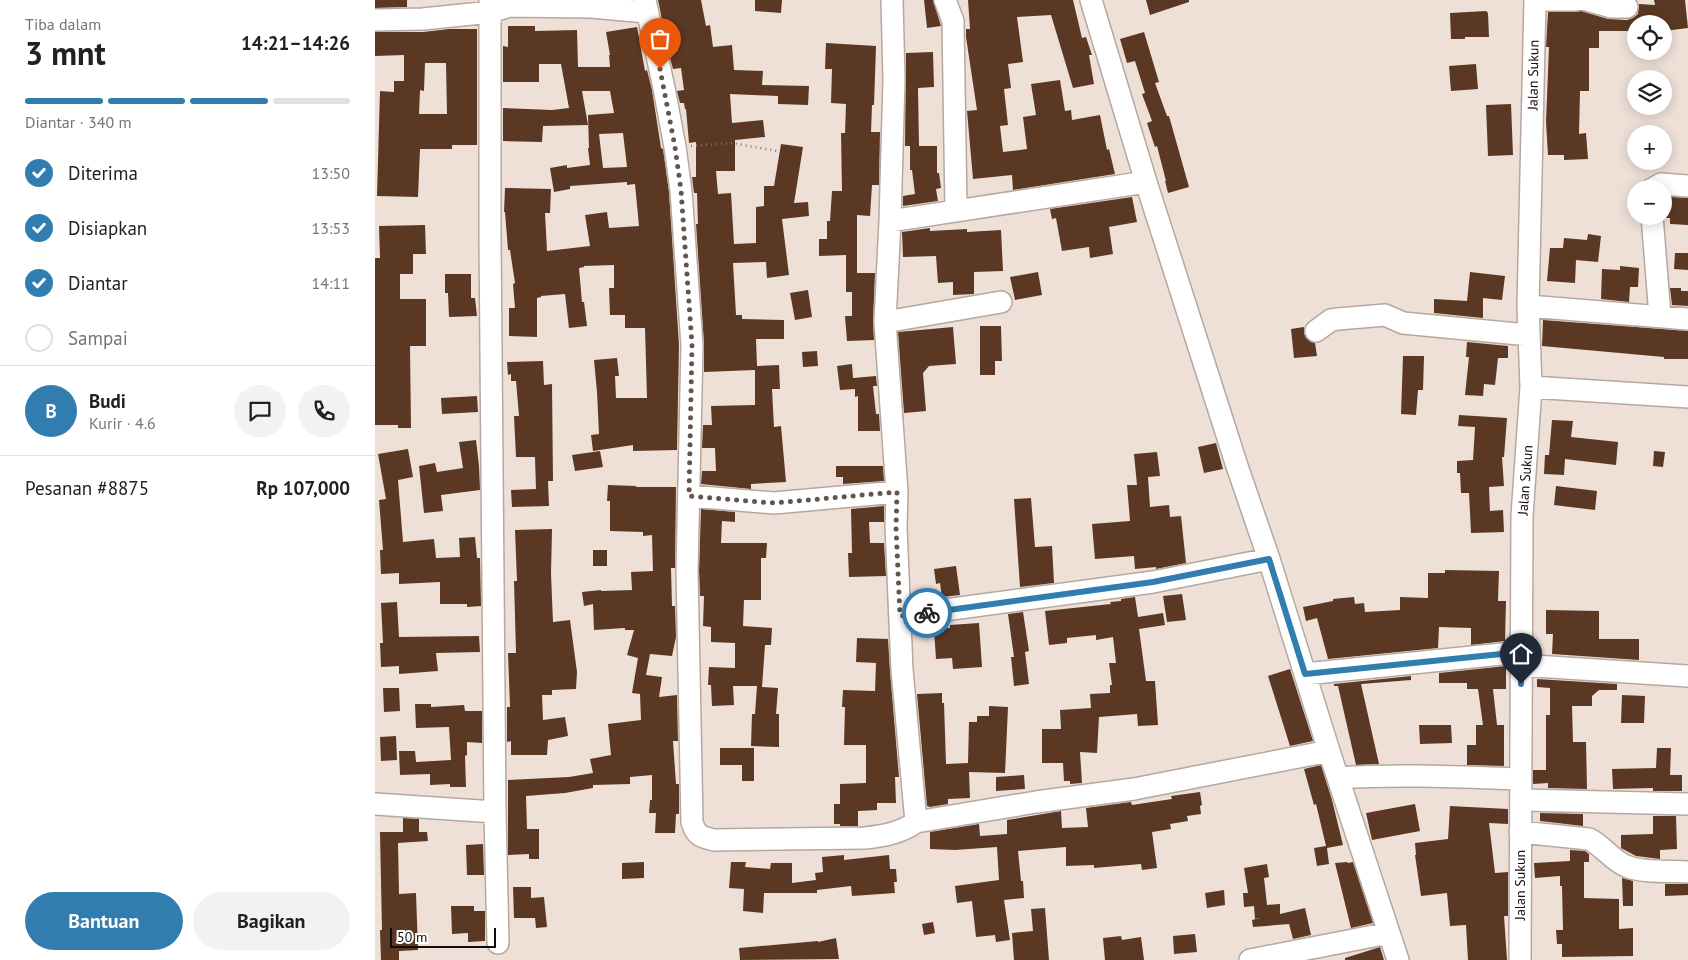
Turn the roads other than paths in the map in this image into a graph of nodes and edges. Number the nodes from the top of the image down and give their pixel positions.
1 (892, 0) edge
2 (945, 0) edge
3 (1084, 0) edge
4 (1091, 0) edge
5 (1535, 0) edge
6 (1576, 0) edge
7 (1586, 0) edge
8 (491, 6) edge
9 (645, 6) edge
10 (1627, 7) dead end
11 (375, 20) edge
12 (1098, 23) junction
13 (1146, 182) junction
14 (1672, 185) edge
15 (1688, 186) edge
16 (956, 210) junction
17 (890, 221) junction
18 (1653, 225) edge
19 (1001, 302) dead end
20 (1528, 306) junction
21 (1660, 316) junction
22 (1688, 318) edge
23 (885, 322) junction
24 (1316, 331) dead end
25 (1528, 335) junction
26 (1531, 387) junction
27 (1688, 397) edge
28 (897, 492) junction
29 (689, 496) junction
30 (1269, 559) junction
31 (900, 616) junction
32 (1521, 659) junction
33 (1305, 674) junction
34 (1688, 676) edge
35 (1329, 751) junction
36 (1338, 778) junction
37 (1521, 779) junction
38 (1521, 800) junction
39 (375, 804) edge
40 (1688, 804) edge
41 (495, 812) junction
42 (916, 822) junction
43 (1520, 832) junction
44 (1688, 872) edge
45 (1389, 933) junction
46 (498, 943) dead end
47 (1250, 960) edge
48 (1397, 960) edge
49 (1520, 960) edge

1 - 17 street
2 - 16 street
3 - 12 street
4 - 12 street
5 - 6 street
5 - 20 street, Jalan Sukun
7 - 10 street
8 - 9 street
8 - 11 street
8 - 41 street
9 - 29 street
12 - 13 street
13 - 16 street
13 - 30 street
14 - 15 street
16 - 17 street
17 - 23 street
18 - 21 street
19 - 23 street
20 - 21 street
20 - 25 street, Jalan Sukun
21 - 22 street
23 - 28 street
24 - 25 street
25 - 26 street, Jalan Sukun
26 - 27 street
26 - 32 street, Jalan Sukun
28 - 29 street
28 - 31 street
29 - 42 street
30 - 31 street
30 - 33 street
31 - 42 street
32 - 33 street
32 - 34 street
32 - 37 street, Jalan Sukun
33 - 35 street
35 - 36 street
35 - 42 street
36 - 37 street
36 - 45 street
37 - 38 street, Jalan Sukun
38 - 40 street
38 - 43 street, Jalan Sukun
39 - 41 street
41 - 46 street
43 - 44 street
43 - 49 street, Jalan Sukun
45 - 47 street
45 - 48 street

